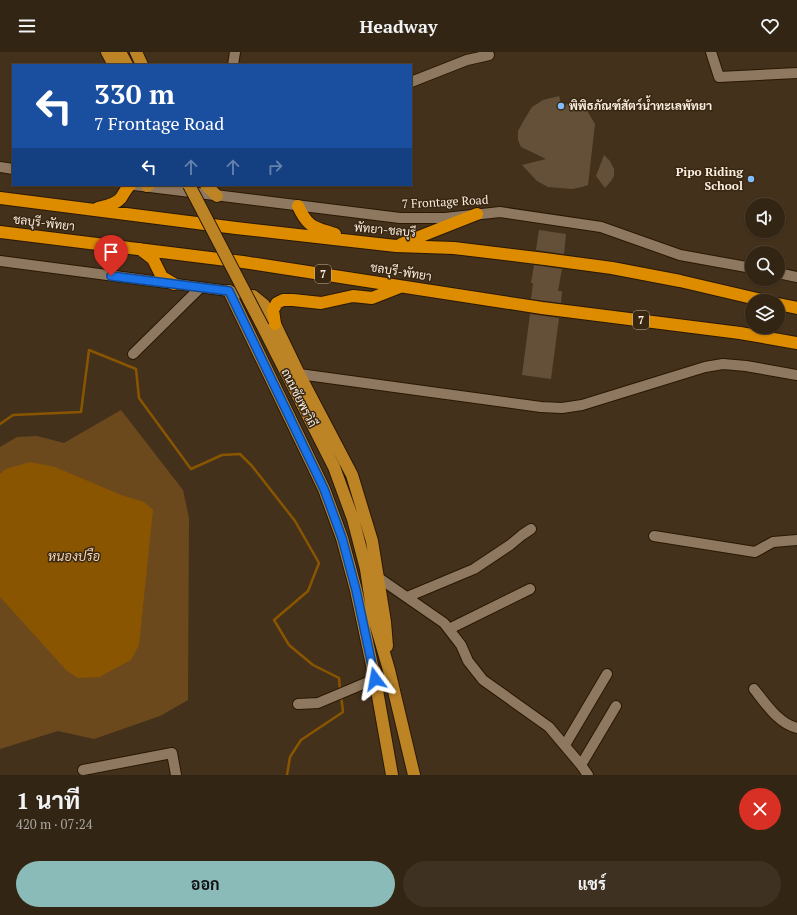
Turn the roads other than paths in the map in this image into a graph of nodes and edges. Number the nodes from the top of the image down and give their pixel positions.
1 (107, 52) edge
2 (120, 52) edge
3 (136, 52) edge
4 (235, 52) edge
5 (712, 52) edge
6 (489, 55) dead end
7 (113, 64) edge
8 (126, 64) edge
9 (142, 64) edge
10 (233, 64) edge
11 (797, 72) edge
12 (412, 82) edge
13 (0, 167) edge
14 (12, 169) edge
15 (129, 186) edge
16 (148, 186) edge
17 (190, 186) edge
18 (207, 186) edge
19 (217, 196) junction
20 (0, 198) edge
21 (298, 206) junction
22 (92, 210) junction
23 (477, 214) junction
24 (0, 232) edge
25 (352, 241) junction
26 (396, 246) junction
27 (140, 249) junction
28 (0, 261) edge
29 (745, 267) edge
30 (785, 274) edge
31 (797, 277) edge
32 (174, 284) junction
33 (403, 286) junction
34 (201, 287) junction
35 (229, 291) junction
36 (253, 296) joint
37 (745, 296) edge
38 (785, 305) edge
39 (797, 308) edge
40 (275, 324) junction
41 (797, 343) edge
42 (133, 354) dead end
43 (299, 374) junction
44 (797, 375) edge
45 (531, 529) dead end
46 (654, 536) dead end
47 (797, 540) edge
48 (379, 578) junction
49 (530, 590) dead end
50 (407, 597) junction
51 (375, 624) junction
52 (449, 629) junction
53 (389, 670) junction
54 (607, 674) dead end
55 (375, 679) junction
56 (754, 689) dead end
57 (298, 704) dead end
58 (616, 706) dead end
59 (797, 728) edge
60 (565, 745) junction
61 (581, 764) junction
62 (84, 770) dead end
63 (414, 773) edge
64 (392, 774) edge
65 (176, 775) edge
66 (588, 775) edge

1 - 7 main road
2 - 8 main road
3 - 9 main road
4 - 10 street
5 - 11 street
6 - 12 street
13 - 14 street
15 - 22 highway
16 - 19 street, 7 Frontage Road
17 - 51 main road, ถนนชัยพรวิถี, bridge
18 - 19 main road
19 - 21 street, 7 Frontage Road
20 - 22 highway, พัทยา-ชลบุรี
21 - 23 street, 7 Frontage Road
21 - 25 highway
22 - 25 highway, พัทยา-ชลบุรี
23 - 26 highway
23 - 29 street, 7 Frontage Road
24 - 27 highway, ชลบุรี-พัทยา / 7
25 - 26 highway, พัทยา-ชลบุรี
26 - 37 highway, พัทยา-ชลบุรี
27 - 32 highway
27 - 33 highway, ชลบุรี-พัทยา / 7
28 - 32 street
30 - 31 street
32 - 34 street
33 - 40 highway
33 - 41 highway, ชลบุรี-พัทยา / 7
34 - 35 street
34 - 42 street
35 - 36 street
35 - 55 main road, ถนนชัยพรวิถี
36 - 40 main road, ถนนชัยพรวิถี
38 - 39 highway
40 - 43 main road, ถนนชัยพรวิถี
43 - 44 street
43 - 48 main road, ถนนชัยพรวิถี
45 - 50 street
46 - 47 street
48 - 50 street
48 - 53 main road, ถนนชัยพรวิถี
49 - 52 street
50 - 52 street
51 - 53 main road, ถนนชัยพรวิถี
51 - 55 main road, ถนนชัยพรวิถี
52 - 60 street
53 - 63 main road, ถนนชัยพรวิถี
54 - 60 street
55 - 57 street
55 - 64 main road, ถนนชัยพรวิถี
56 - 59 street
58 - 61 street
60 - 61 street
61 - 66 street
62 - 65 street
63 - 64 main road

